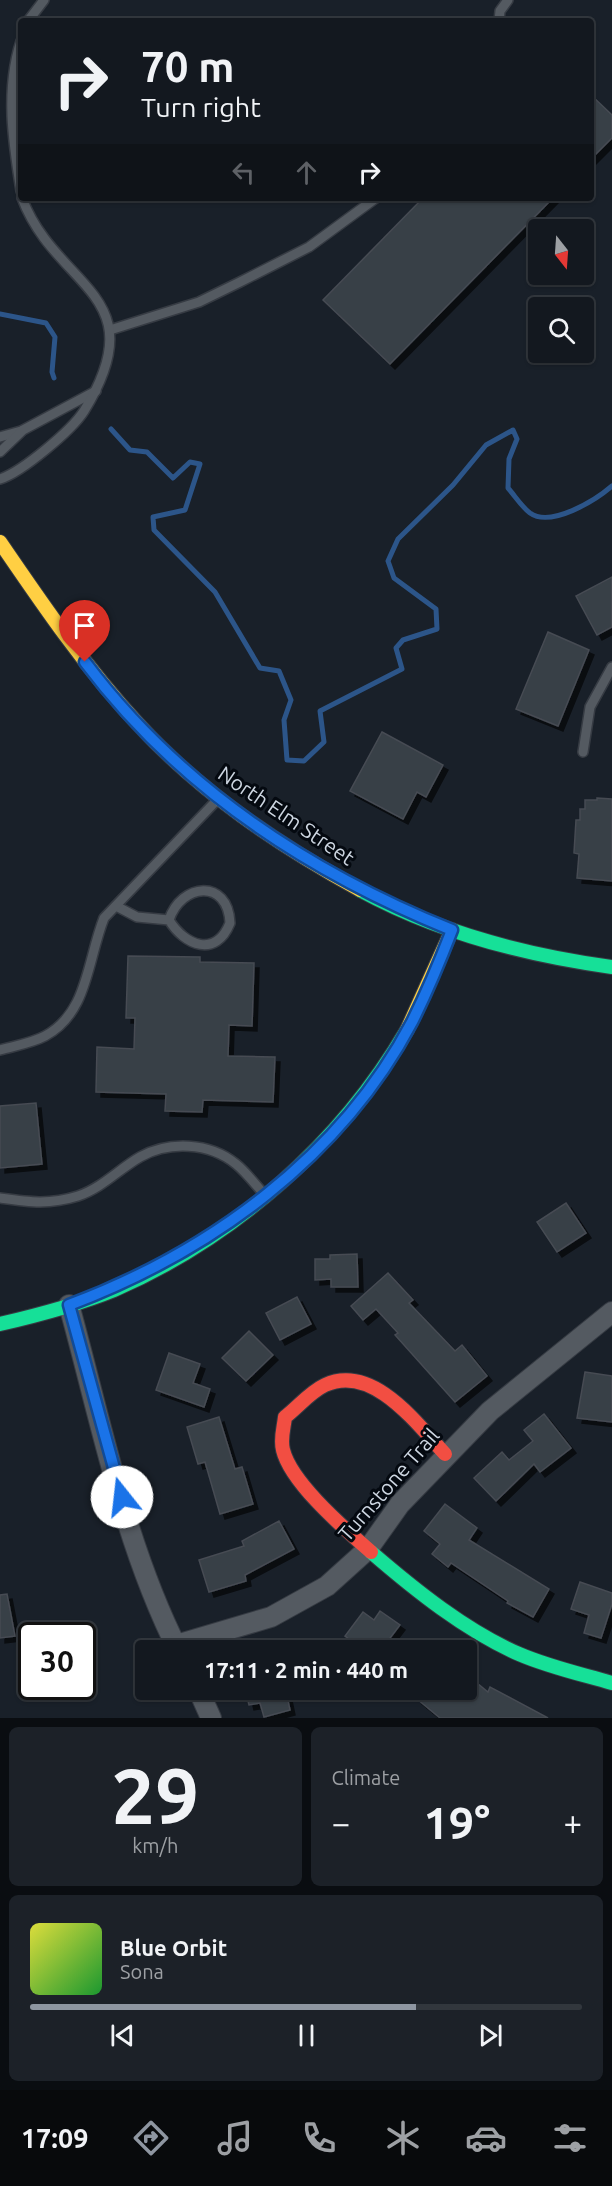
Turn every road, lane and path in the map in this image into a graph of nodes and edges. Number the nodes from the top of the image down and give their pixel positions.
1 (44, 0) edge
2 (508, 0) edge
3 (30, 18) edge
4 (499, 18) edge
5 (18, 51) edge
6 (18, 171) edge
7 (24, 201) edge
8 (372, 201) edge
9 (110, 330) junction
10 (96, 391) junction
11 (23, 430) junction
12 (0, 437) edge
13 (0, 452) edge
14 (0, 479) edge
15 (0, 542) edge
16 (612, 667) edge
17 (583, 752) dead end
18 (218, 799) junction
19 (116, 906) junction
20 (169, 920) junction
21 (452, 930) junction
22 (612, 968) edge
23 (0, 1050) edge
24 (266, 1196) junction
25 (0, 1198) edge
26 (69, 1305) junction
27 (612, 1311) edge
28 (0, 1324) edge
29 (446, 1454) junction
30 (368, 1549) junction
31 (173, 1640) edge
32 (199, 1640) edge
33 (612, 1683) edge
34 (203, 1700) edge
35 (211, 1718) edge

1 - 3 lane
2 - 4 lane
5 - 6 lane
7 - 9 lane
8 - 9 lane
9 - 10 lane
10 - 11 lane
10 - 14 lane
11 - 12 lane
11 - 13 lane
15 - 18 street, North Elm Street
16 - 17 lane
18 - 19 lane
18 - 21 street, North Elm Street
19 - 20 lane
19 - 23 lane
20 - 20 lane
21 - 22 street, North Elm Street
21 - 24 street
24 - 25 lane
24 - 26 street
26 - 28 street
26 - 31 street
27 - 29 street, Turnstone Trail
29 - 30 street, Turnstone Trail
29 - 30 street
30 - 32 street, Turnstone Trail
30 - 33 street
34 - 35 street

